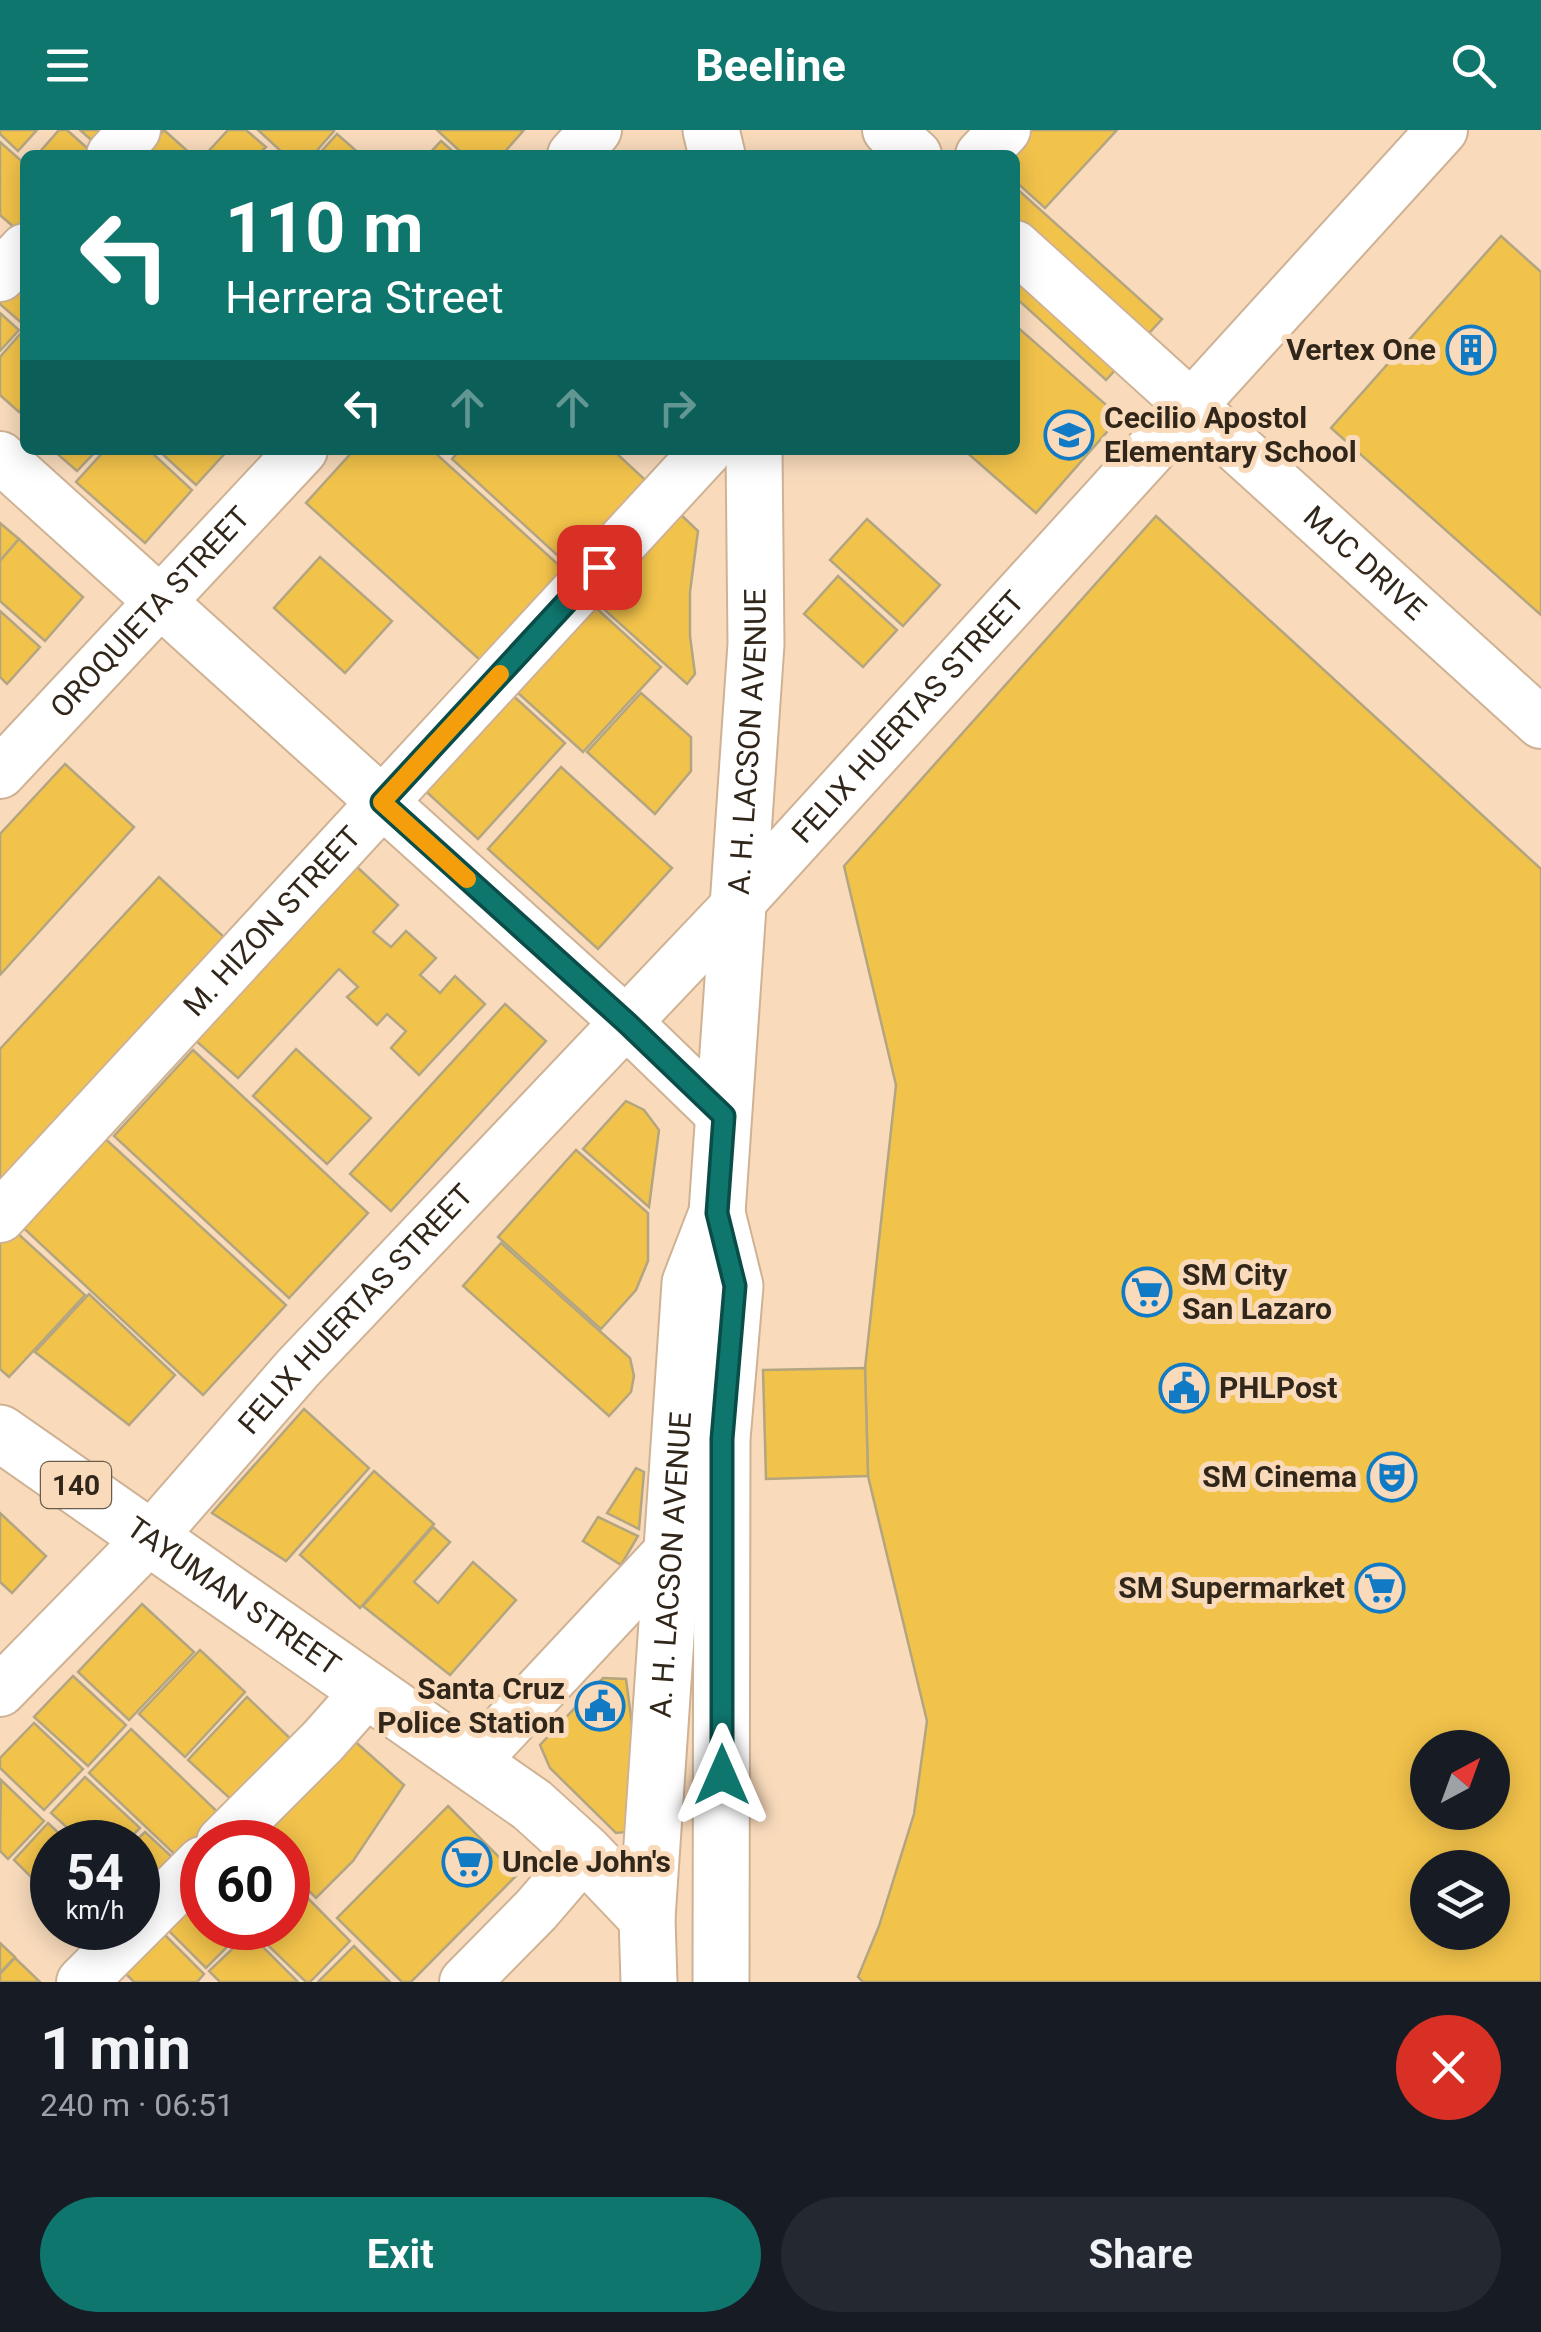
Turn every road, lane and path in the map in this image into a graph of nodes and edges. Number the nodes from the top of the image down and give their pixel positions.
1 (135, 130) edge
2 (596, 130) edge
3 (888, 130) edge
4 (1005, 130) edge
5 (1442, 130) edge
6 (117, 150) edge
7 (578, 150) edge
8 (910, 150) edge
9 (986, 150) edge
10 (1020, 251) edge
11 (20, 254) edge
12 (0, 276) edge
13 (1190, 405) junction
14 (297, 455) edge
15 (703, 455) edge
16 (754, 455) edge
17 (0, 457) edge
18 (161, 603) junction
19 (1541, 723) edge
20 (0, 773) edge
21 (382, 802) junction
22 (739, 902) junction
23 (627, 1023) junction
24 (724, 1116) junction
25 (717, 1213) junction
26 (0, 1216) edge
27 (0, 1433) edge
28 (151, 1537) junction
29 (672, 1549) junction
30 (0, 1690) edge
31 (369, 1690) junction
32 (472, 1762) junction
33 (244, 1820) edge
34 (585, 1853) junction
35 (180, 1884) edge
36 (160, 1904) edge
37 (647, 1918) junction
38 (114, 1950) edge
39 (82, 1982) edge
40 (466, 1982) edge
41 (649, 1982) edge
42 (720, 1982) edge

1 - 6 street
2 - 7 street
3 - 8 street
4 - 9 street
5 - 13 street, FELIX HUERTAS STREET
10 - 13 street, MJC DRIVE
11 - 12 street
13 - 19 street, MJC DRIVE
13 - 22 street, FELIX HUERTAS STREET
14 - 18 street, OROQUIETA STREET
15 - 21 street, M. HIZON STREET
16 - 22 main road, A. H. LACSON AVENUE
17 - 18 street
18 - 20 street, OROQUIETA STREET
18 - 21 street
21 - 23 street
21 - 26 street, M. HIZON STREET
22 - 23 street, FELIX HUERTAS STREET
22 - 24 main road, A. H. LACSON AVENUE
23 - 24 street
23 - 28 street, FELIX HUERTAS STREET
24 - 25 main road, A. H. LACSON AVENUE
25 - 29 main road, A. H. LACSON AVENUE
25 - 42 main road, A. H. LACSON AVENUE
27 - 28 main road, TAYUMAN STREET / 140
28 - 30 street, FELIX HUERTAS STREET
28 - 31 main road, TAYUMAN STREET / 140
29 - 32 street
29 - 37 main road, A. H. LACSON AVENUE
31 - 32 main road, TAYUMAN STREET / 140
31 - 33 street
32 - 34 main road, TAYUMAN STREET / 140
34 - 37 main road, TAYUMAN STREET / 140
34 - 40 street
35 - 36 street
37 - 41 main road, A. H. LACSON AVENUE
38 - 39 street

